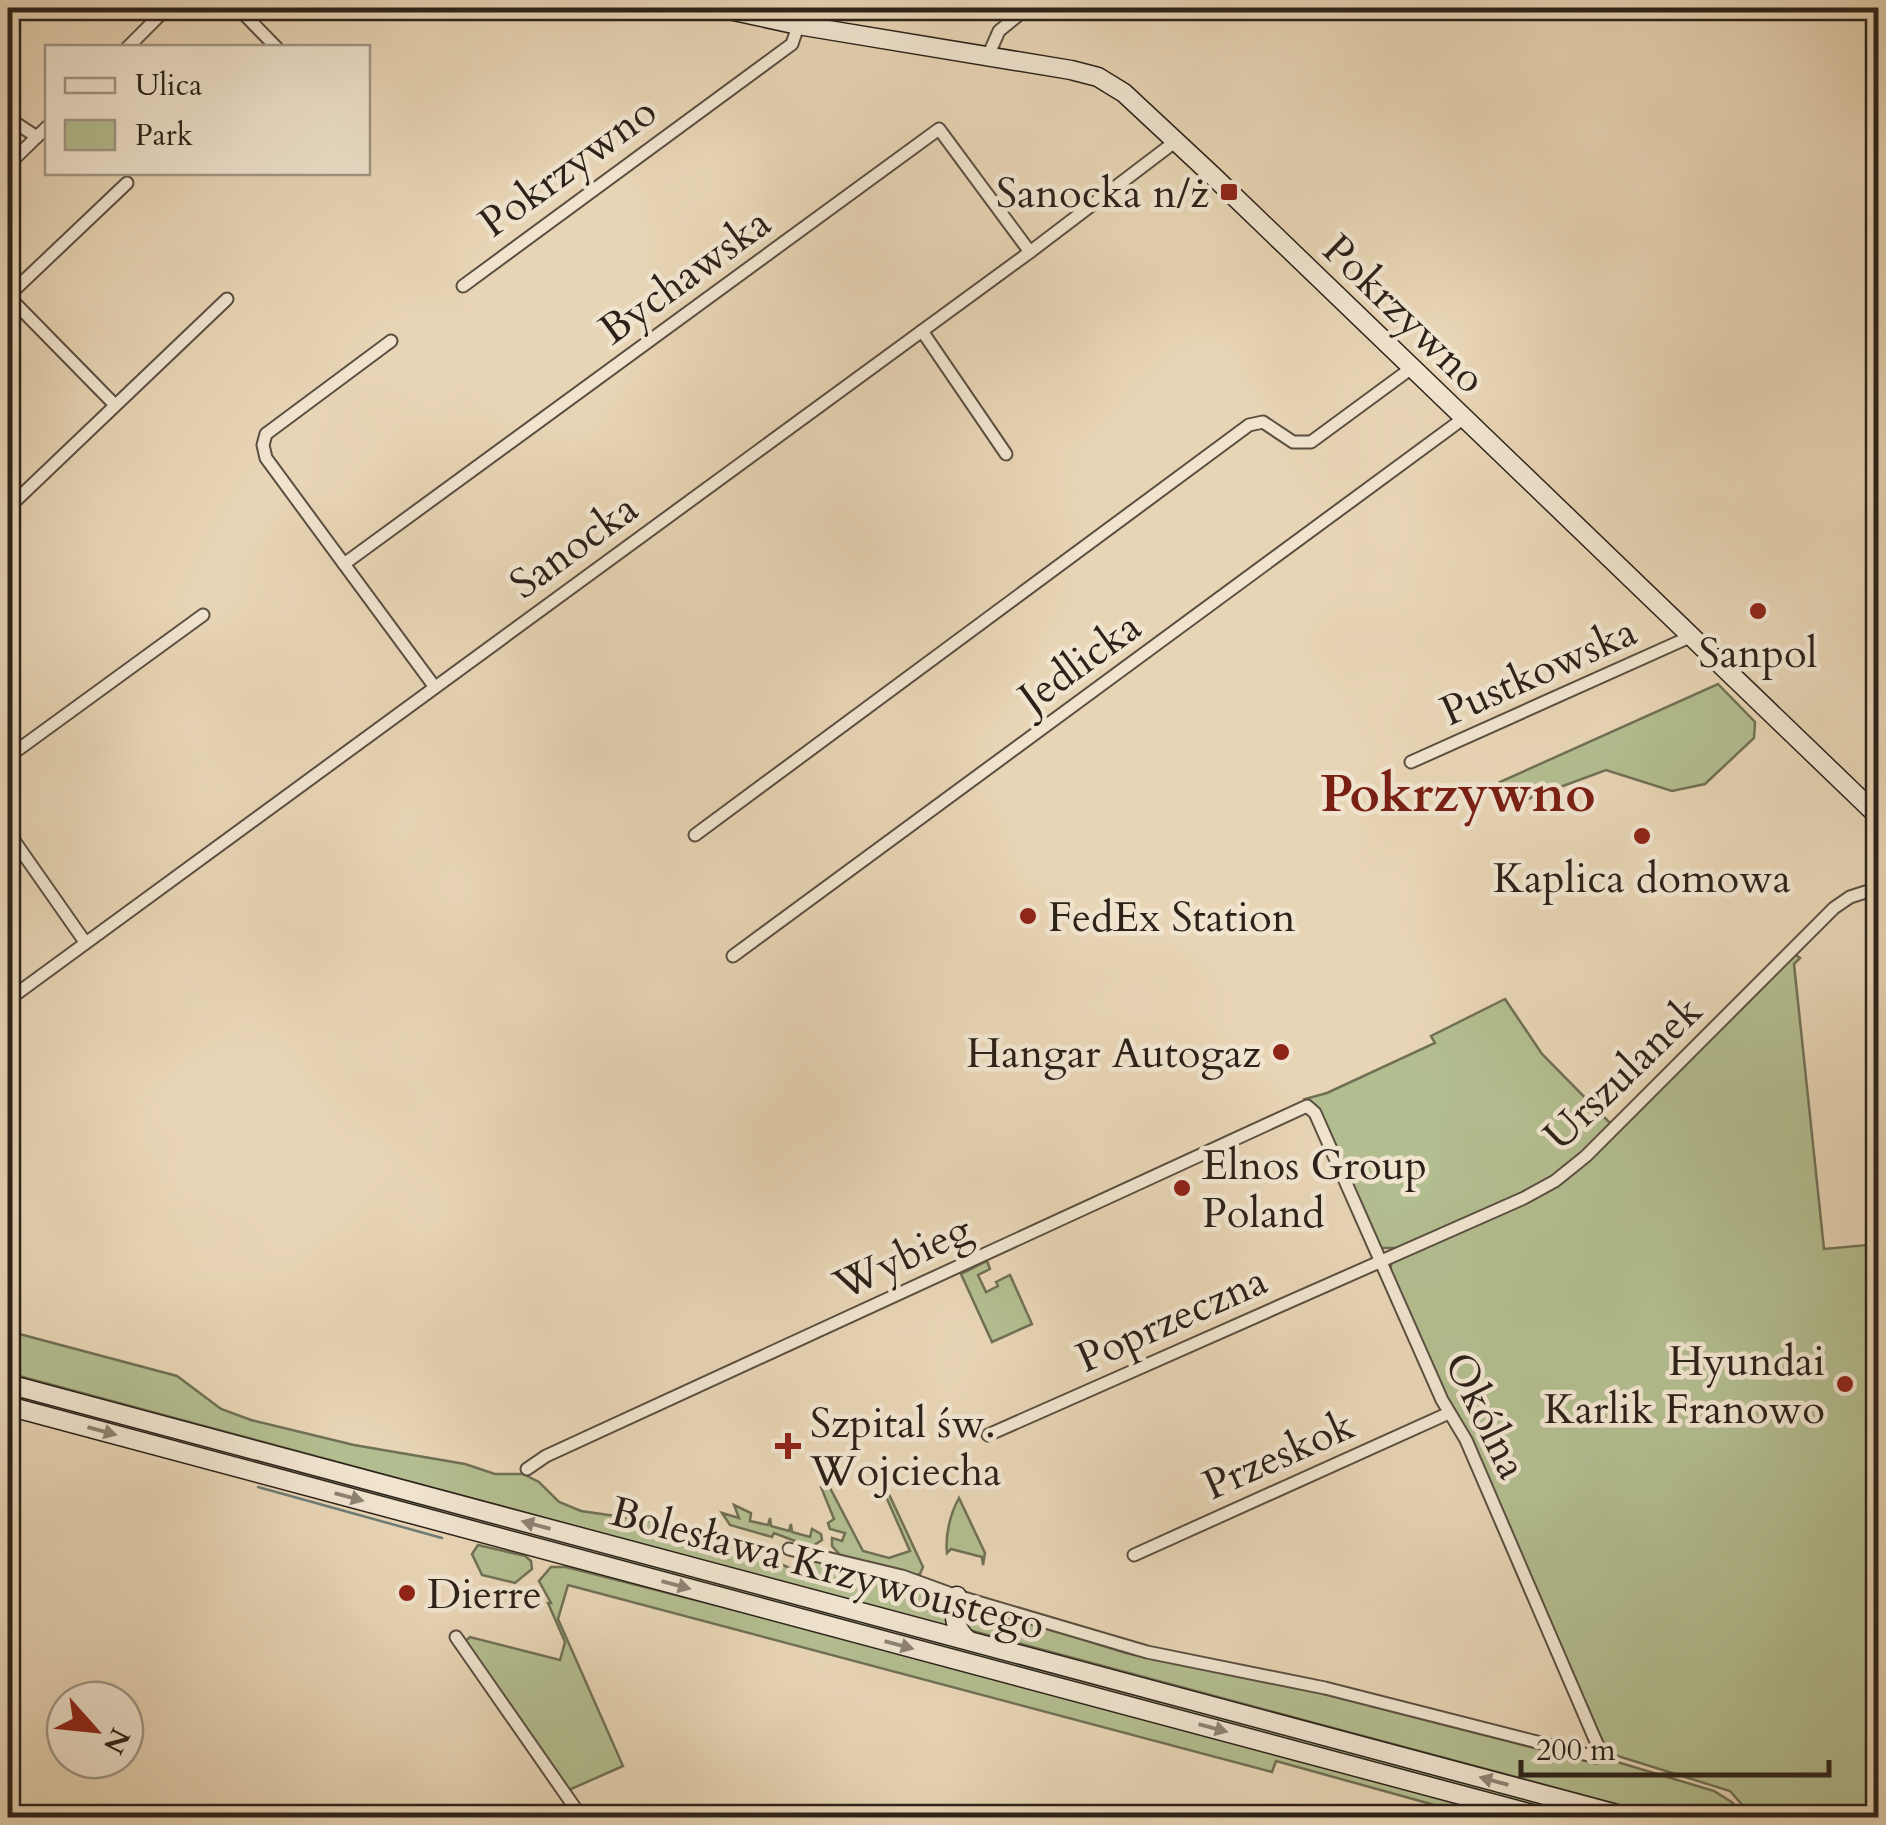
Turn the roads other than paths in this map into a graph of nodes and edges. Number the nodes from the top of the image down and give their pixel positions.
1 (167, 8) edge
2 (238, 8) edge
3 (720, 8) edge
4 (1026, 8) edge
5 (801, 16) edge
6 (130, 45) edge
7 (274, 45) edge
8 (988, 56) junction
9 (8, 118) edge
10 (45, 129) edge
11 (37, 137) junction
12 (1176, 141) junction
13 (8, 165) edge
14 (127, 182) dead end
15 (1030, 252) junction
16 (463, 286) dead end
17 (227, 299) dead end
18 (922, 331) junction
19 (392, 341) dead end
20 (1414, 368) junction
21 (116, 405) junction
22 (1464, 418) junction
23 (1006, 454) dead end
24 (8, 508) edge
25 (344, 564) junction
26 (204, 615) dead end
27 (1692, 636) junction
28 (434, 686) junction
29 (8, 757) edge
30 (1411, 762) dead end
31 (1878, 816) edge
32 (8, 832) edge
33 (694, 835) dead end
34 (1878, 888) edge
35 (85, 942) junction
36 (733, 956) dead end
37 (8, 1000) edge
38 (1308, 1106) joint
39 (1381, 1261) junction
40 (8, 1384) edge
41 (8, 1406) edge
42 (1449, 1413) junction
43 (988, 1435) dead end
44 (527, 1469) dead end
45 (789, 1549) dead end
46 (1134, 1555) dead end
47 (957, 1596) junction
48 (456, 1637) dead end
49 (968, 1640) junction
50 (1596, 1757) joint
51 (582, 1818) edge
52 (1547, 1818) edge
53 (1632, 1818) edge

1 - 6 street
2 - 7 street
3 - 5 main road, Pokrzywno
4 - 8 street
5 - 8 main road, Pokrzywno
5 - 16 street, Pokrzywno
8 - 12 main road, Pokrzywno
9 - 11 street
10 - 11 street
11 - 13 street
12 - 15 street, Sanocka
12 - 20 main road, Pokrzywno
14 - 21 street
15 - 18 street, Sanocka
15 - 25 street, Bychawska
17 - 21 street
18 - 23 street
18 - 28 street, Sanocka
19 - 25 street
20 - 22 main road, Pokrzywno
20 - 33 street, Jedlicka
21 - 24 street
22 - 27 main road, Pokrzywno
22 - 36 street, Jedlicka
25 - 28 street
26 - 29 street
27 - 30 street, Pustkowska
27 - 31 main road, Pokrzywno
28 - 35 street, Sanocka
32 - 35 street
34 - 39 street, Urszulanek
35 - 37 street, Sanocka
38 - 39 street, Okólna
38 - 44 street, Wybieg
39 - 42 street, Okólna
39 - 43 street, Poprzeczna
49 -> 40 main road, Bolesława Krzywoustego
41 -> 52 main road, Bolesława Krzywoustego
42 - 46 street, Przeskok
42 - 50 street, Okólna
45 - 47 street, Bolesława Krzywoustego
47 - 49 main road
47 - 50 street, Bolesława Krzywoustego
48 - 51 street
53 -> 49 main road, Bolesława Krzywoustego

